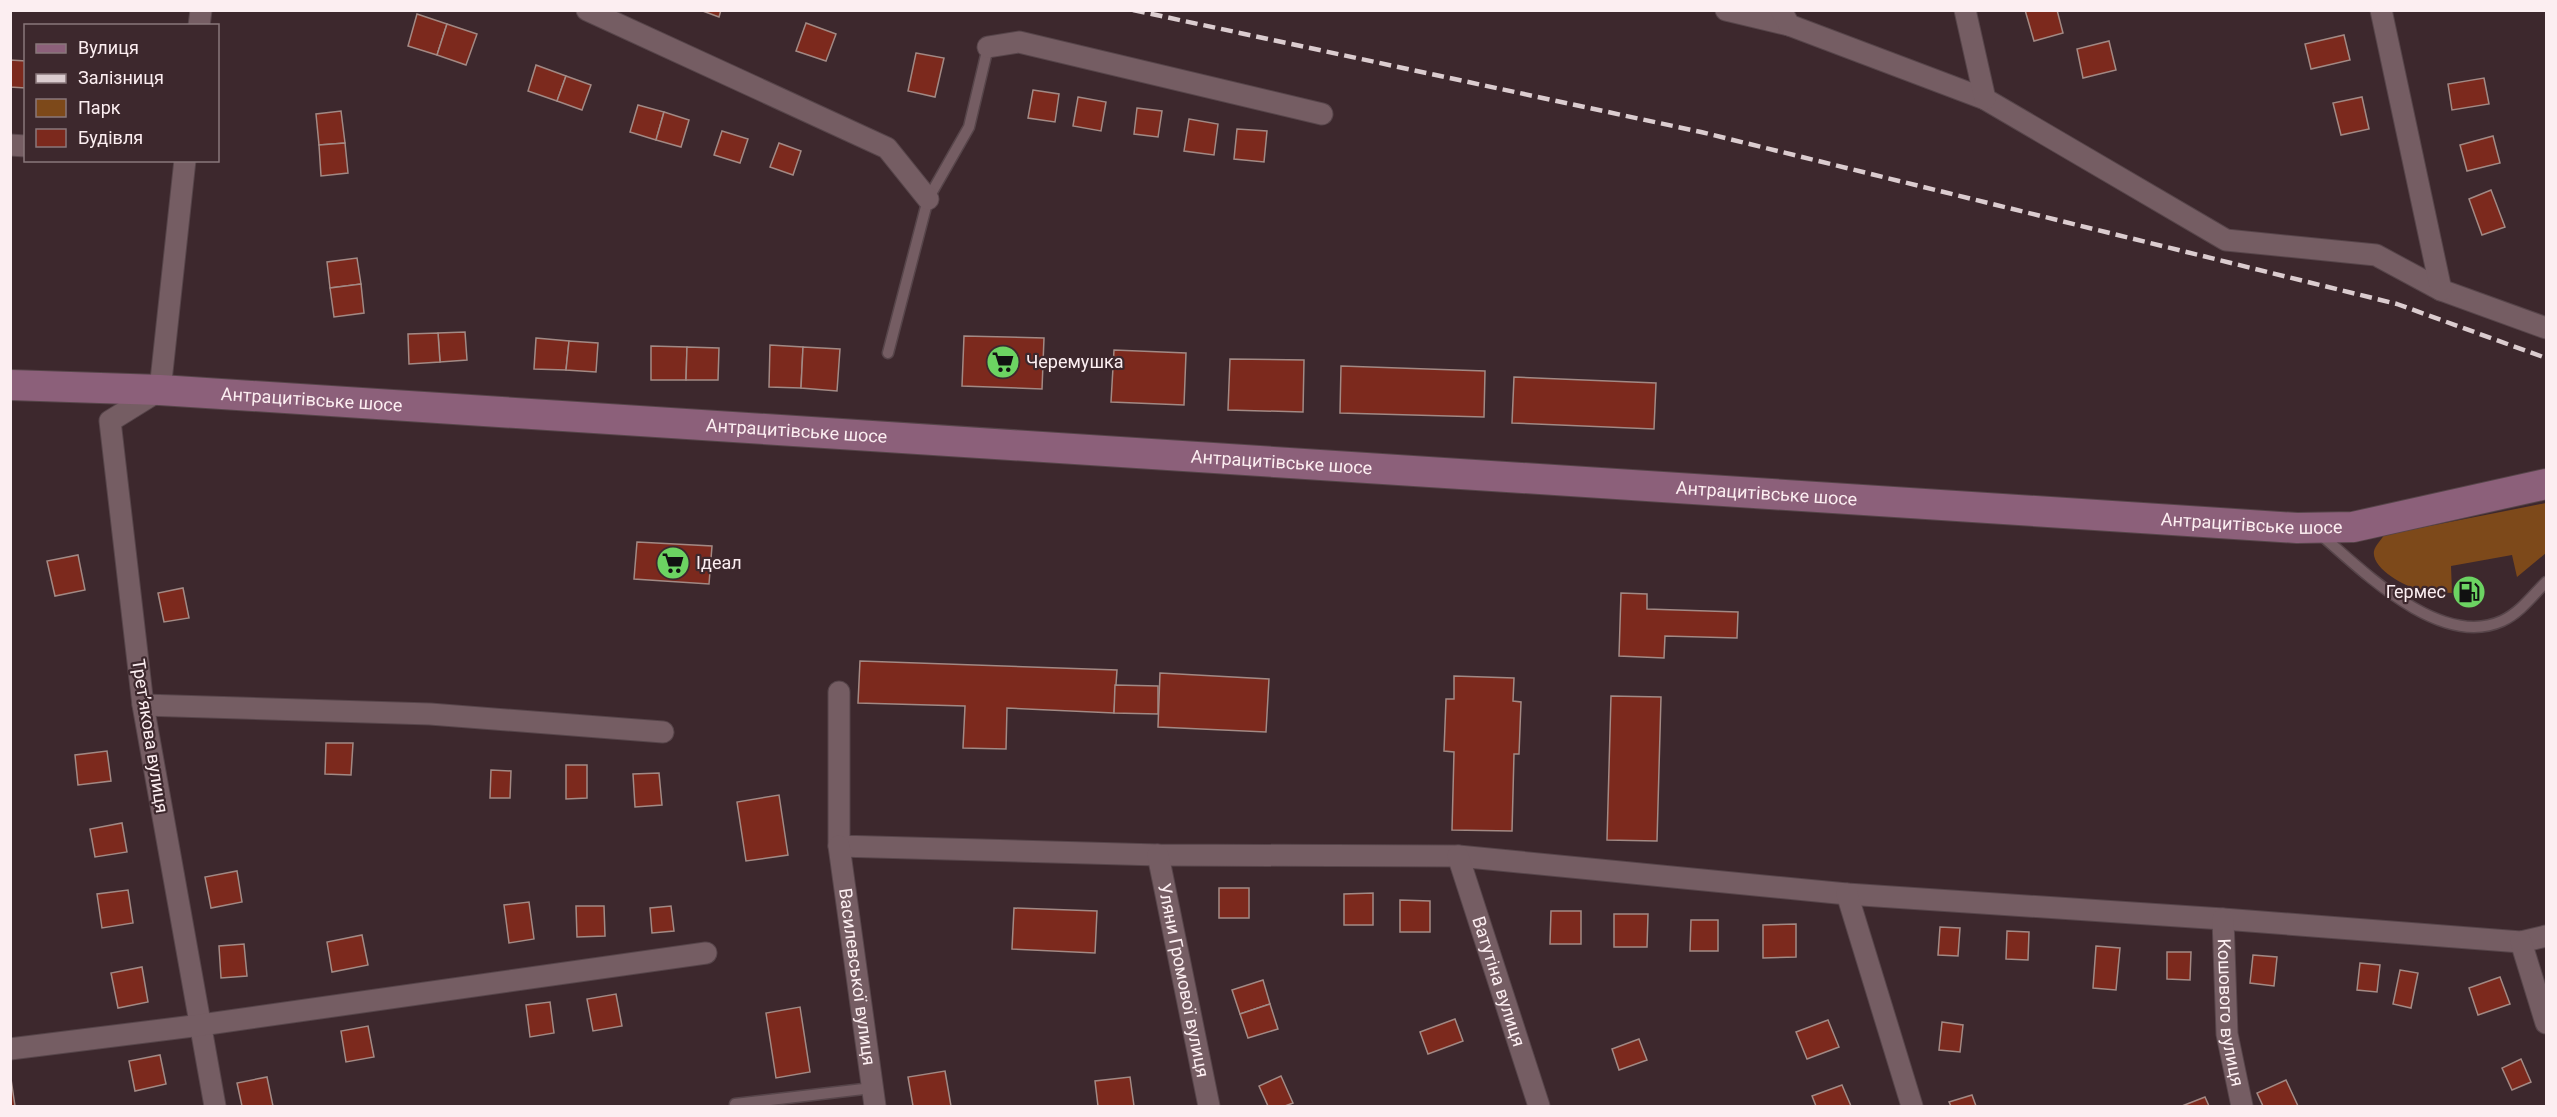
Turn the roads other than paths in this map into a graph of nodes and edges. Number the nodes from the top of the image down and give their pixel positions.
1 (587, 10) edge
2 (1726, 10) edge
3 (1965, 10) edge
4 (2381, 10) edge
5 (1785, 18) edge
6 (988, 47) joint
7 (1985, 99) junction
8 (1322, 114) dead end
9 (185, 162) edge
10 (928, 199) junction
11 (2441, 290) junction
12 (2547, 328) edge
13 (888, 352) dead end
14 (10, 385) edge
15 (160, 390) junction
16 (2547, 484) edge
17 (2313, 528) junction
18 (2547, 582) edge
19 (839, 692) dead end
20 (142, 705) junction
21 (663, 732) dead end
22 (838, 846) junction
23 (1158, 855) junction
24 (1458, 856) junction
25 (1847, 894) junction
26 (2223, 919) junction
27 (2547, 936) edge
28 (2521, 942) junction
29 (706, 953) dead end
30 (2547, 1023) edge
31 (201, 1024) junction
32 (10, 1049) edge
33 (874, 1097) edge
34 (735, 1104) dead end
35 (215, 1107) edge
36 (1209, 1107) edge
37 (1539, 1107) edge
38 (1912, 1107) edge
39 (2242, 1107) edge

1 - 10 street
2 - 5 street
3 - 7 street
4 - 11 street
5 - 7 street
6 - 8 street
6 - 10 lane
7 - 11 street
9 - 15 street
10 - 13 lane
11 - 12 street
14 - 15 main road, Антрацитівське шосе
15 - 17 main road, Антрацитівське шосе
15 - 20 street, Третʼякова вулиця
16 - 17 main road, Антрацитівське шосе
17 - 18 lane
19 - 22 street, Василевської вулиця
20 - 21 street
20 - 31 street, Третʼякова вулиця
22 - 23 street
22 - 33 street, Василевської вулиця
23 - 24 street
23 - 36 street, Уляни Громової вулиця
24 - 25 street
24 - 37 street, Ватутіна вулиця
25 - 26 street
25 - 38 street
26 - 28 street
26 - 39 street, Кошового вулиця
27 - 28 street
28 - 30 street
29 - 31 street
31 - 32 street
31 - 35 street, Третʼякова вулиця
33 - 34 lane

